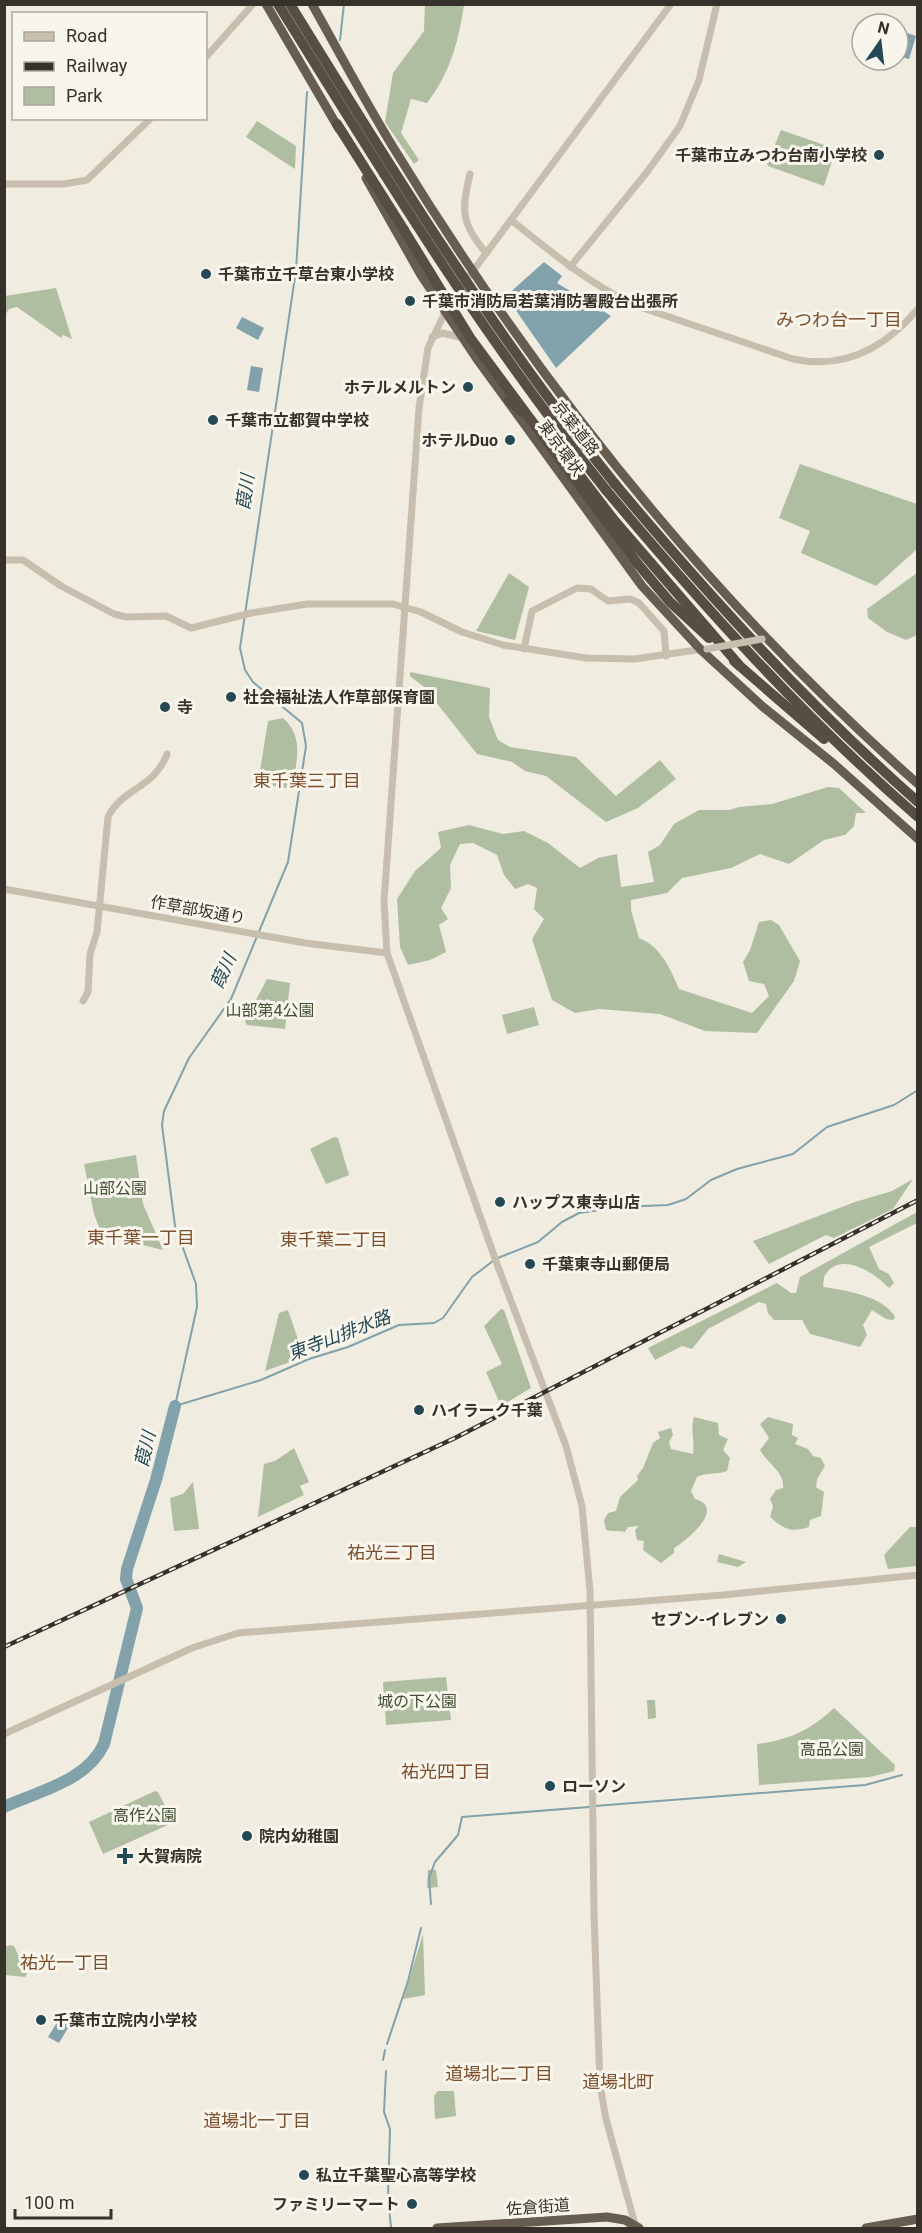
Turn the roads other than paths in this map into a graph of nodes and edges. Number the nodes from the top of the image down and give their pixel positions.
1 (253, 4) edge
2 (266, 4) edge
3 (278, 4) edge
4 (290, 4) edge
5 (312, 4) edge
6 (671, 4) edge
7 (717, 4) edge
8 (207, 56) edge
9 (149, 120) edge
10 (337, 124) junction
11 (470, 174) dead end
12 (4, 184) edge
13 (511, 220) junction
14 (486, 253) junction
15 (570, 267) junction
16 (473, 270) junction
17 (918, 309) edge
18 (444, 310) junction
19 (432, 337) junction
20 (463, 338) junction
21 (508, 400) junction
22 (611, 487) junction
23 (4, 560) edge
24 (404, 606) junction
25 (764, 639) junction
26 (524, 649) junction
27 (704, 649) junction
28 (666, 656) junction
29 (739, 665) junction
30 (166, 754) dead end
31 (918, 784) edge
32 (894, 796) junction
33 (918, 802) edge
34 (918, 817) edge
35 (918, 839) edge
36 (4, 889) edge
37 (98, 906) junction
38 (387, 953) junction
39 (83, 1001) dead end
40 (918, 1575) edge
41 (590, 1605) junction
42 (4, 1734) edge
43 (918, 2219) edge
44 (637, 2228) edge
45 (437, 2229) edge
46 (866, 2229) edge

1 - 8 street
2 - 10 highway, 東京環状
3 - 22 highway, 京葉道路, bridge
4 - 22 highway, 京葉道路, bridge
5 - 16 highway, 東京環状
6 - 13 street
7 - 15 street
9 - 12 street
10 - 18 highway, 東京環状
10 - 29 highway, bridge
11 - 14 street
13 - 14 street
13 - 15 street
14 - 16 street
15 - 17 street
16 - 18 street
16 - 25 highway, 東京環状
18 - 19 street
18 - 20 highway, 東京環状
19 - 20 street
19 - 24 street
20 - 21 highway, 東京環状
21 - 27 highway, 東京環状
21 - 29 highway
22 - 32 highway, 京葉道路
22 - 33 highway, 京葉道路
23 - 24 street
24 - 26 street
24 - 38 street
25 - 27 street, bridge
25 - 31 highway, 東京環状
26 - 28 street
26 - 28 street
27 - 28 street
27 - 35 highway, 東京環状
29 - 32 highway
30 - 37 street
32 - 34 highway, 京葉道路
36 - 37 street, 作草部坂通り
37 - 38 street, 作草部坂通り
37 - 39 street
38 - 41 street
40 - 41 street
41 - 42 street
41 - 44 street
43 - 46 highway
44 - 45 highway, 佐倉街道

